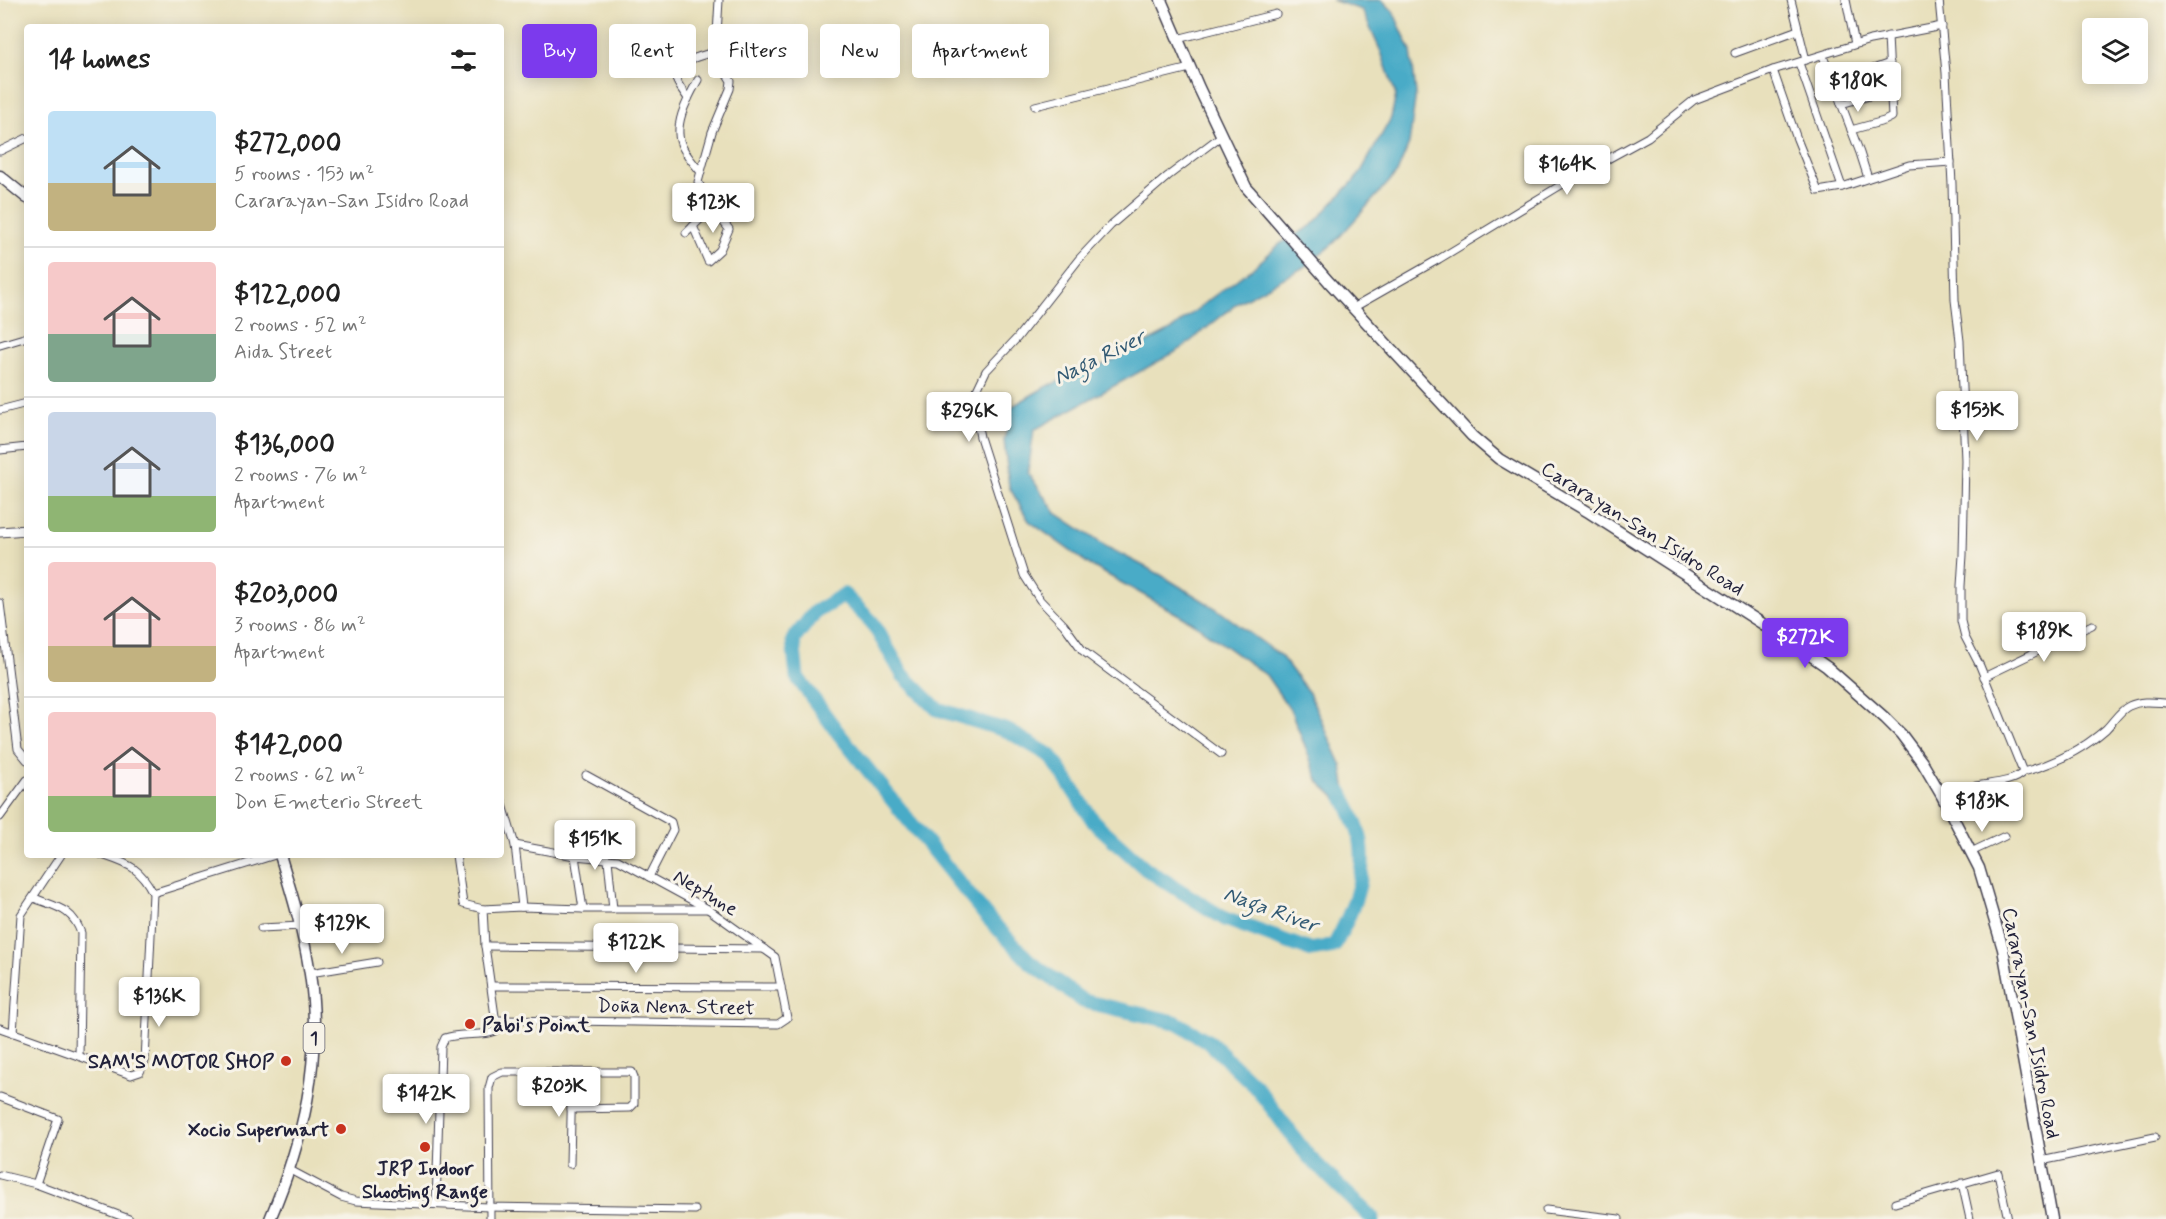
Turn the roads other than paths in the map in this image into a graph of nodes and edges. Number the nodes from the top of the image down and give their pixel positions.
1 (719, 0) edge
2 (1161, 0) edge
3 (1791, 0) edge
4 (1846, 0) edge
5 (1939, 0) edge
6 (1276, 14) dead end
7 (718, 24) edge
8 (1942, 26) junction
9 (1798, 30) junction
10 (1888, 36) junction
11 (1177, 39) junction
12 (1855, 44) junction
13 (1735, 53) dead end
14 (708, 54) edge
15 (1823, 56) junction
16 (1803, 62) junction
17 (1890, 63) junction
18 (1190, 69) junction
19 (1773, 70) junction
20 (729, 78) edge
21 (698, 80) dead end
22 (1833, 83) junction
23 (1891, 90) junction
24 (688, 99) junction
25 (1841, 104) junction
26 (1035, 106) dead end
27 (1851, 130) junction
28 (1221, 136) junction
29 (24, 139) edge
30 (0, 151) edge
31 (1951, 162) junction
32 (700, 171) junction
33 (0, 176) edge
34 (1868, 178) junction
35 (1842, 187) junction
36 (24, 196) edge
37 (712, 208) junction
38 (693, 226) junction
39 (686, 233) dead end
40 (1353, 308) junction
41 (24, 338) edge
42 (0, 345) edge
43 (24, 403) edge
44 (0, 410) edge
45 (24, 447) edge
46 (0, 450) edge
47 (24, 530) edge
48 (0, 532) edge
49 (0, 603) edge
50 (2092, 626) dead end
51 (1984, 677) junction
52 (2166, 703) edge
53 (1221, 754) dead end
54 (24, 756) edge
55 (2023, 772) junction
56 (586, 775) dead end
57 (24, 784) edge
58 (1942, 795) junction
59 (504, 808) edge
60 (0, 817) edge
61 (2005, 836) dead end
62 (515, 844) junction
63 (1971, 852) junction
64 (575, 856) junction
65 (59, 858) edge
66 (110, 858) edge
67 (265, 858) edge
68 (281, 858) edge
69 (456, 858) edge
70 (608, 860) junction
71 (649, 877) junction
72 (153, 893) junction
73 (34, 898) junction
74 (522, 907) junction
75 (483, 909) junction
76 (583, 909) junction
77 (613, 909) junction
78 (708, 909) junction
79 (301, 926) junction
80 (261, 928) dead end
81 (485, 946) junction
82 (764, 949) junction
83 (377, 962) dead end
84 (310, 974) junction
85 (491, 986) junction
86 (781, 987) junction
87 (496, 1020) junction
88 (0, 1028) edge
89 (13, 1033) junction
90 (79, 1056) junction
91 (572, 1072) junction
92 (0, 1097) edge
93 (571, 1109) junction
94 (2155, 1137) dead end
95 (2041, 1161) junction
96 (570, 1164) dead end
97 (290, 1170) junction
98 (0, 1175) edge
99 (1962, 1183) junction
100 (36, 1184) junction
101 (1895, 1203) dead end
102 (436, 1204) junction
103 (489, 1207) junction
104 (695, 1210) dead end
105 (1546, 1210) dead end
106 (115, 1217) edge
107 (129, 1219) edge
108 (270, 1219) edge
109 (490, 1219) edge
110 (1619, 1219) edge
111 (1970, 1219) edge
112 (2007, 1219) edge
113 (2052, 1219) edge

1 - 7 street
2 - 11 main road, Cararayan-San Isidro Road
3 - 9 street
4 - 12 street
5 - 8 street
6 - 11 street
8 - 10 street
8 - 31 street
9 - 13 street
9 - 16 street
10 - 12 street
10 - 17 street
11 - 18 main road, Cararayan-San Isidro Road
12 - 15 street
14 - 24 street
15 - 16 street
15 - 22 street
16 - 19 street
16 - 35 street
17 - 22 street
17 - 23 street
18 - 26 street
18 - 28 main road, Cararayan-San Isidro Road
19 - 35 street
19 - 40 street
20 - 32 street
21 - 24 street
22 - 25 street
23 - 25 street
23 - 27 street
24 - 32 street
25 - 27 street
27 - 34 street
28 - 40 main road, Cararayan-San Isidro Road
28 - 53 street
29 - 30 street
31 - 34 street
31 - 51 street
32 - 37 street
33 - 36 main road
34 - 35 street
37 - 38 street
37 - 38 street
38 - 39 street
40 - 58 main road, Cararayan-San Isidro Road
41 - 42 street
43 - 44 street
45 - 46 street
47 - 48 street
49 - 54 street
50 - 51 street
51 - 55 street
52 - 55 street
55 - 58 street
56 - 71 street
57 - 60 street
58 - 63 main road, Cararayan-San Isidro Road
59 - 62 street
61 - 63 street
62 - 64 street, Neptune
62 - 74 street
63 - 95 main road, Cararayan-San Isidro Road
64 - 70 street, Neptune
64 - 76 street
65 - 73 street
66 - 72 street
67 - 72 street
68 - 79 main road, 1
69 - 75 street
70 - 71 street, Neptune
70 - 77 street
71 - 78 street, Neptune
72 - 90 street
73 - 89 street
73 - 90 street
74 - 75 street
74 - 76 street
75 - 81 street
76 - 77 street
77 - 78 street
78 - 82 street, Neptune
79 - 80 street
79 - 84 main road, 1
81 - 82 street
81 - 85 street
82 - 86 street, Neptune
83 - 84 street
84 - 97 main road, 1
85 - 86 street
85 - 87 street
86 - 87 street, Doña Nena Street
87 - 102 street
88 - 89 street
89 - 90 street
91 - 93 street
91 - 93 street
91 - 103 street
92 - 100 street
93 - 96 street
94 - 95 street
95 - 113 main road, Cararayan-San Isidro Road
97 - 102 street
97 - 108 main road, 1
98 - 100 street
99 - 101 street
99 - 111 street
99 - 112 street
100 - 106 street
102 - 103 street
103 - 104 street
103 - 109 street
105 - 110 street
106 - 107 street

